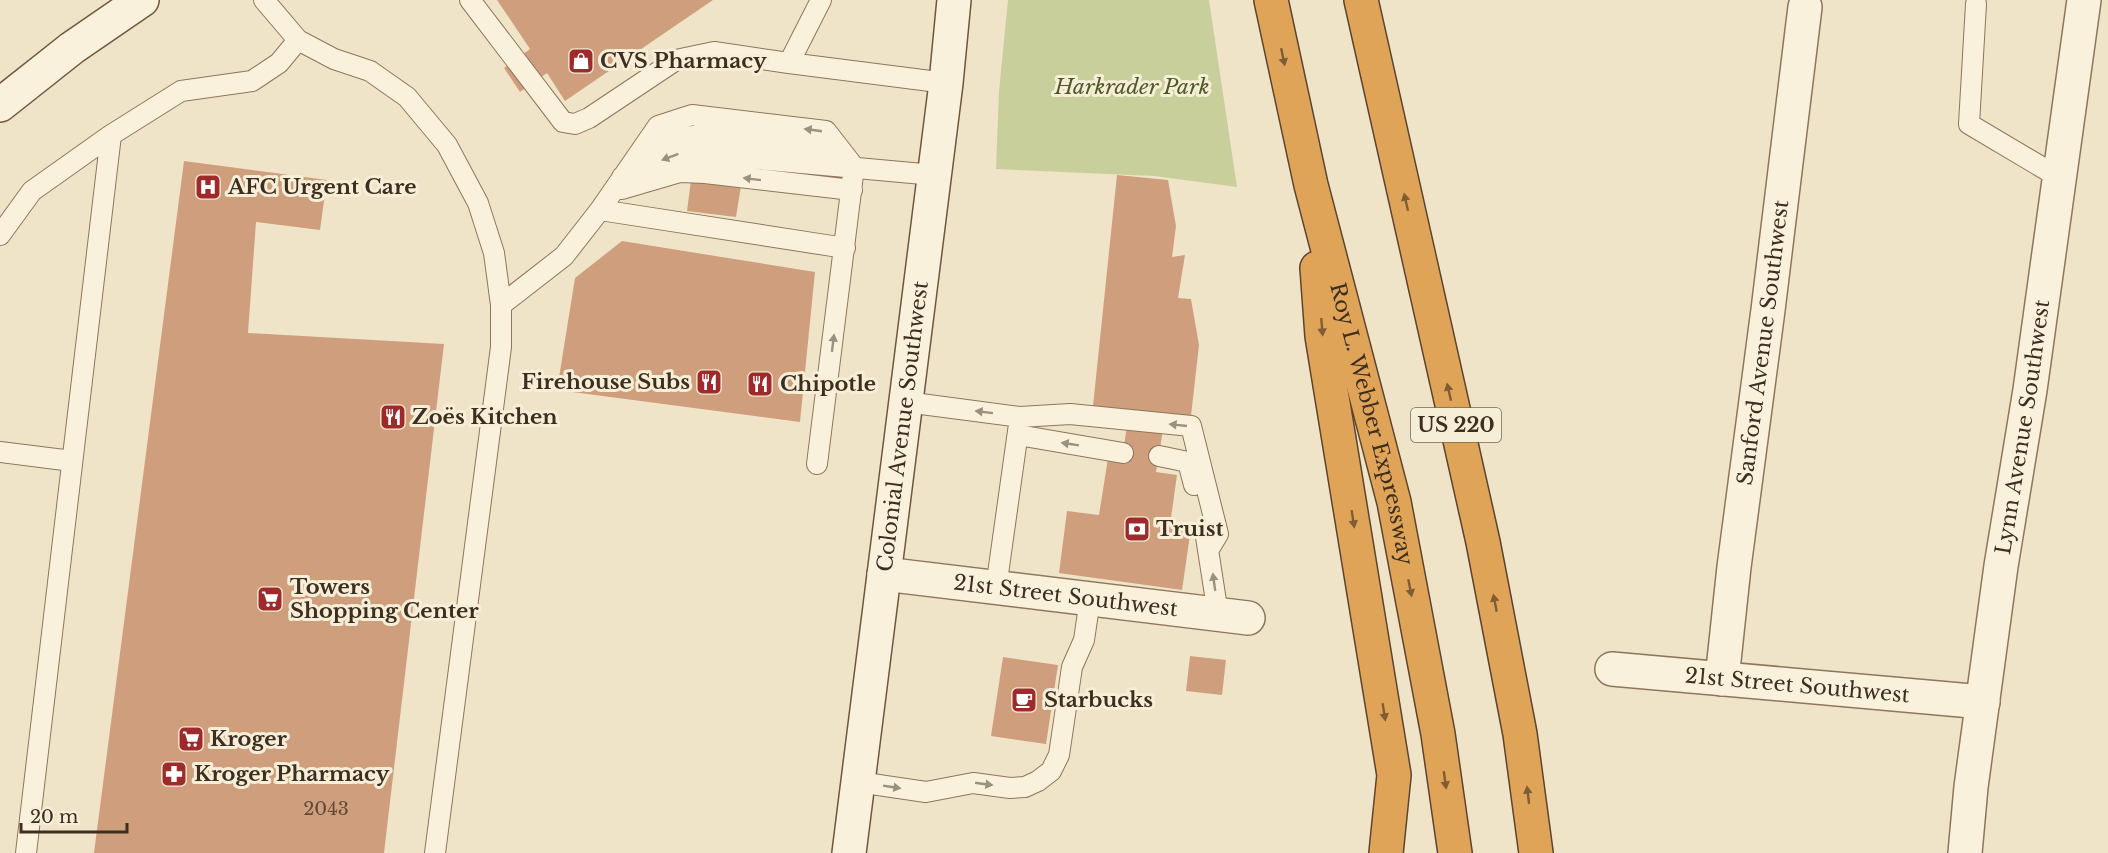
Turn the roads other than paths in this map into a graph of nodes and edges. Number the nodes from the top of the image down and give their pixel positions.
1 (142, 0) edge
2 (264, 0) edge
3 (470, 0) edge
4 (821, 0) edge
5 (954, 0) edge
6 (1271, 0) edge
7 (1361, 0) edge
8 (2084, 0) edge
9 (1976, 4) dead end
10 (1805, 8) dead end
11 (298, 40) junction
12 (789, 63) junction
13 (946, 83) junction
14 (0, 105) edge
15 (111, 135) junction
16 (854, 167) junction
17 (934, 175) junction
18 (2060, 178) junction
19 (616, 185) junction
20 (1311, 185) junction
21 (852, 190) junction
22 (600, 210) junction
23 (0, 235) edge
24 (845, 248) junction
25 (501, 305) junction
26 (906, 402) junction
27 (1019, 426) junction
28 (0, 452) edge
29 (1123, 453) dead end
30 (1158, 456) dead end
31 (72, 461) junction
32 (818, 464) dead end
33 (1209, 549) junction
34 (884, 574) junction
35 (996, 588) junction
36 (1090, 599) junction
37 (1233, 616) joint
38 (1612, 669) dead end
39 (1722, 679) junction
40 (1983, 702) junction
41 (858, 782) junction
42 (26, 853) edge
43 (435, 853) edge
44 (849, 853) edge
45 (1386, 853) edge
46 (1455, 853) edge
47 (1536, 853) edge
48 (1965, 853) edge

1 - 14 street
2 - 11 lane
3 - 12 lane
4 - 12 lane
5 - 13 street, Colonial Avenue Southwest
6 -> 20 highway, Roy L. Webber Expressway
47 -> 7 highway, US 220
8 - 18 street, Lynn Avenue Southwest
9 - 18 lane
10 - 39 street, Sanford Avenue Southwest
11 - 15 lane
11 - 25 lane
12 - 13 lane
13 - 17 street, Colonial Avenue Southwest
15 - 23 lane
15 - 31 lane
16 - 17 lane
16 -> 19 lane
16 -> 19 lane
16 - 21 lane
17 - 26 street, Colonial Avenue Southwest
18 - 40 street, Lynn Avenue Southwest
21 -> 19 lane
19 - 22 lane
20 -> 45 highway
20 -> 46 highway, Roy L. Webber Expressway
21 - 24 lane
22 - 24 lane
22 - 25 lane
32 -> 24 lane
25 - 43 lane
27 -> 26 lane
26 - 34 street, Colonial Avenue Southwest
29 -> 27 lane
33 -> 27 lane
27 - 35 lane
28 - 31 lane
30 - 33 lane
31 - 42 lane
37 -> 33 lane
34 - 35 street, 21st Street Southwest
34 - 41 street, Colonial Avenue Southwest
35 - 36 street, 21st Street Southwest
36 - 37 street, 21st Street Southwest
41 -> 36 lane
38 - 39 street, 21st Street Southwest
39 - 40 street, 21st Street Southwest
40 - 48 street, Lynn Avenue Southwest
41 - 44 street, Colonial Avenue Southwest

